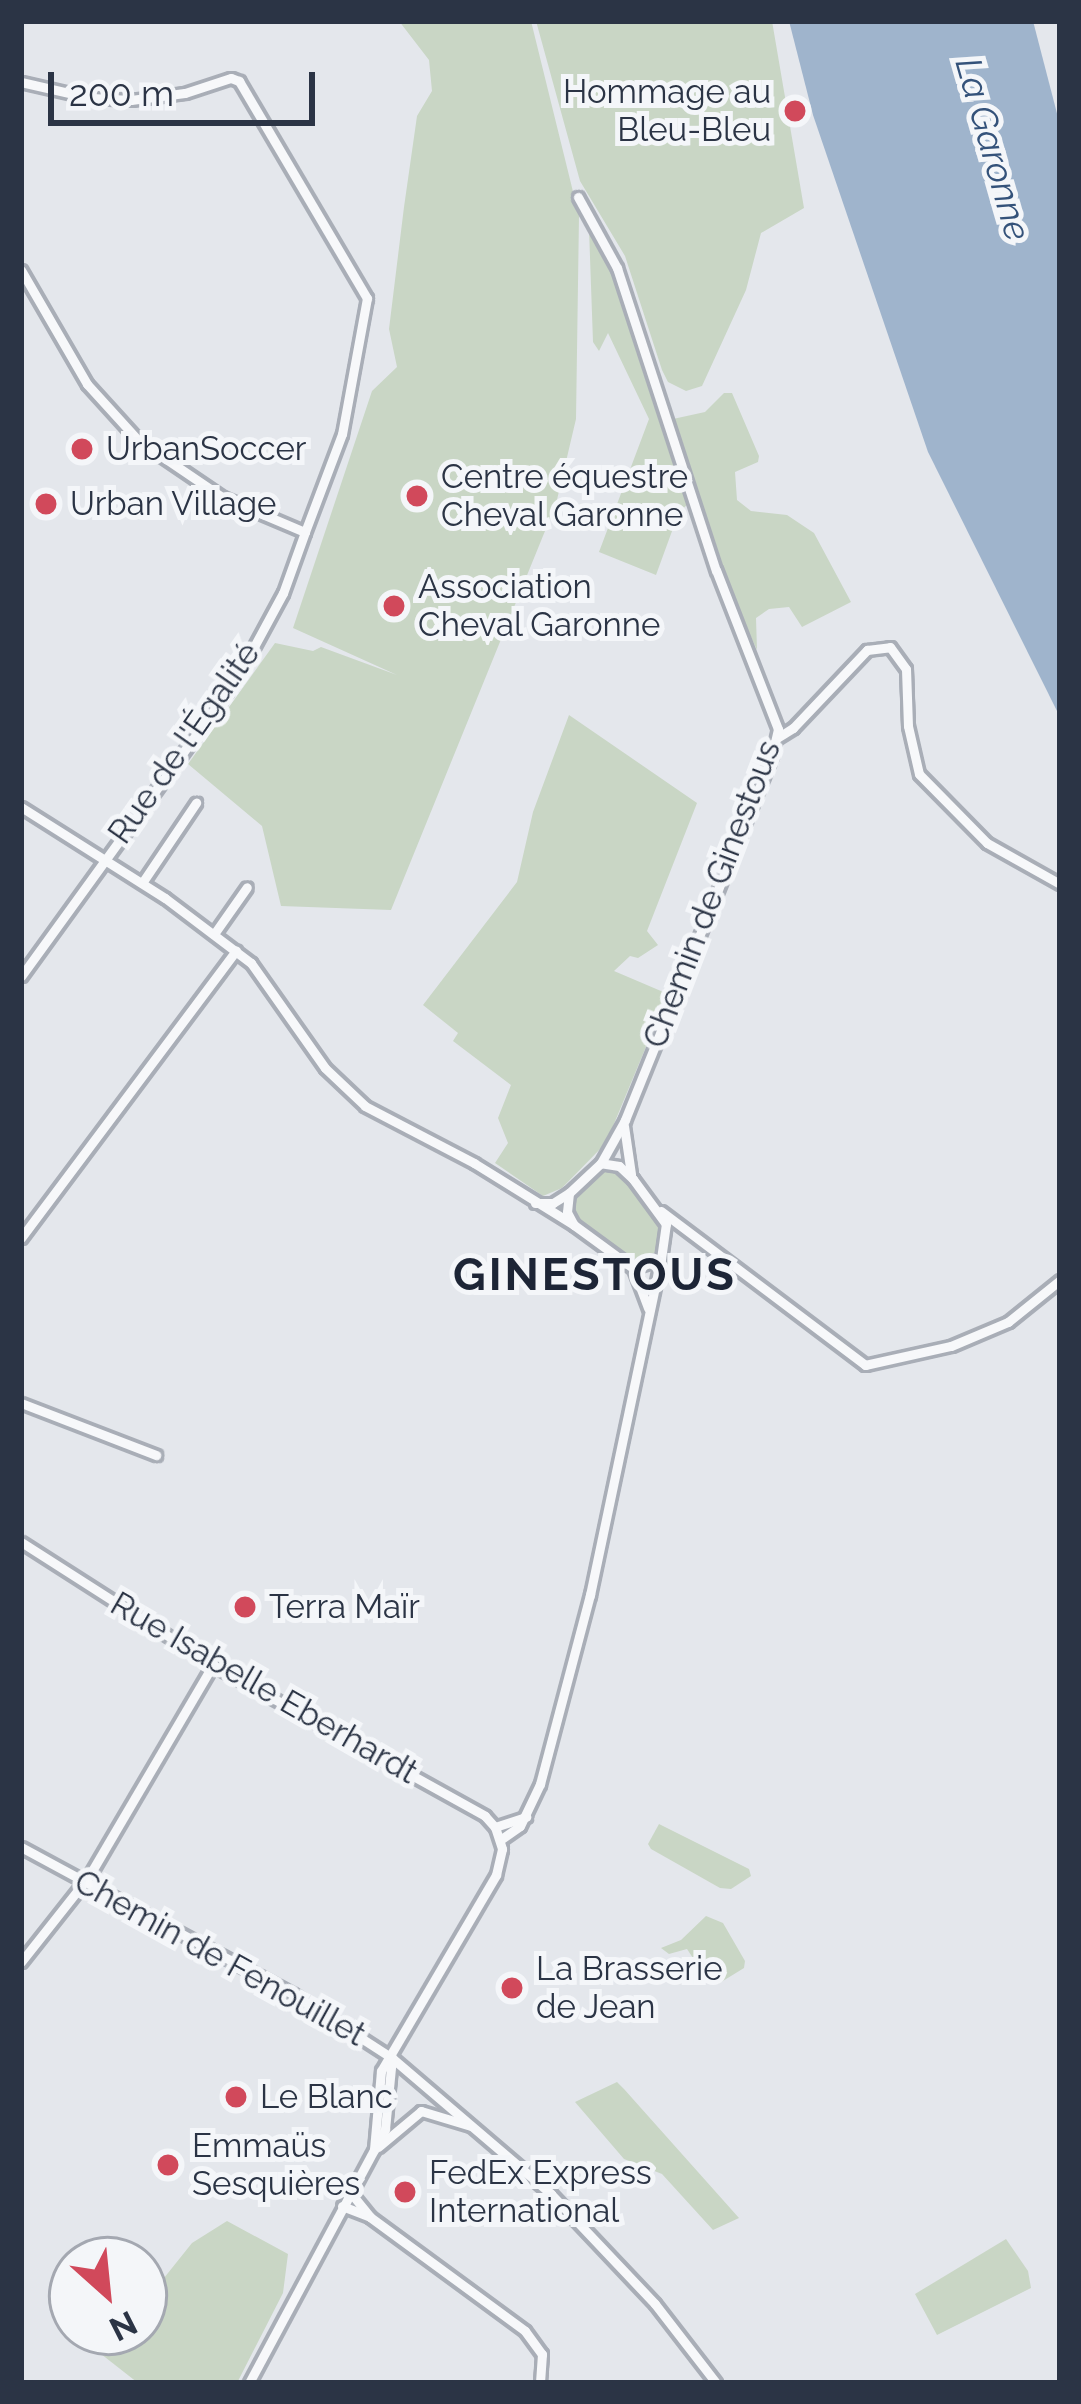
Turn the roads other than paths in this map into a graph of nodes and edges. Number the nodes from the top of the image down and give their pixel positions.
1 (21, 82) edge
2 (578, 197) dead end
3 (21, 270) edge
4 (305, 532) junction
5 (777, 738) junction
6 (196, 803) dead end
7 (21, 807) edge
8 (102, 858) junction
9 (142, 883) junction
10 (1060, 884) edge
11 (247, 887) dead end
12 (214, 934) junction
13 (236, 951) junction
14 (21, 976) edge
15 (625, 1120) junction
16 (601, 1163) junction
17 (633, 1179) junction
18 (569, 1193) junction
19 (534, 1203) junction
20 (661, 1211) junction
21 (574, 1225) junction
22 (682, 1229) junction
23 (667, 1235) junction
24 (21, 1238) edge
25 (661, 1259) junction
26 (633, 1268) junction
27 (1060, 1280) edge
28 (649, 1312) junction
29 (21, 1403) edge
30 (156, 1455) dead end
31 (21, 1542) edge
32 (213, 1665) junction
33 (526, 1817) junction
34 (495, 1827) junction
35 (500, 1840) junction
36 (21, 1847) edge
37 (85, 1882) junction
38 (21, 1963) edge
39 (392, 2058) junction
40 (481, 2130) junction
41 (374, 2150) junction
42 (350, 2192) junction
43 (342, 2206) junction
44 (370, 2217) junction
45 (250, 2383) edge
46 (540, 2383) edge
47 (716, 2383) edge

1 - 4 street, Rue de l'Égalité
2 - 5 street, Chemin de Ginestous
3 - 4 street
4 - 8 street, Rue de l'Égalité
5 - 10 street
5 - 15 street, Chemin de Ginestous
6 - 9 street
7 - 8 street
8 - 9 street
8 - 14 street, Rue de l'Égalité
9 - 12 street
11 - 12 street
12 - 13 street
13 - 19 street
13 - 24 street
15 - 16 street, Chemin de Ginestous
15 - 17 street, Chemin de Ginestous
16 - 17 street
16 - 18 street, Chemin de Ginestous
17 - 20 street
18 - 19 street
18 - 21 street
19 - 21 street
20 - 22 street
20 - 23 street
21 - 26 street
22 - 23 street
22 - 27 street
23 - 25 street
25 - 26 street
25 - 28 street
26 - 28 street
28 - 33 street
29 - 30 street
31 - 32 street, Rue Isabelle Eberhardt
32 - 34 street, Rue Isabelle Eberhardt
32 - 37 street
33 - 34 street
33 - 35 street
34 - 35 street
35 - 39 street
36 - 37 street, Chemin de Fenouillet
37 - 38 street
37 - 39 street, Chemin de Fenouillet
39 - 40 street, Chemin de Fenouillet
39 - 41 street
40 - 41 street
40 - 47 street, Chemin de Fenouillet
41 - 42 street
42 - 43 street
42 - 44 street
43 - 44 street
43 - 45 street
44 - 46 street

